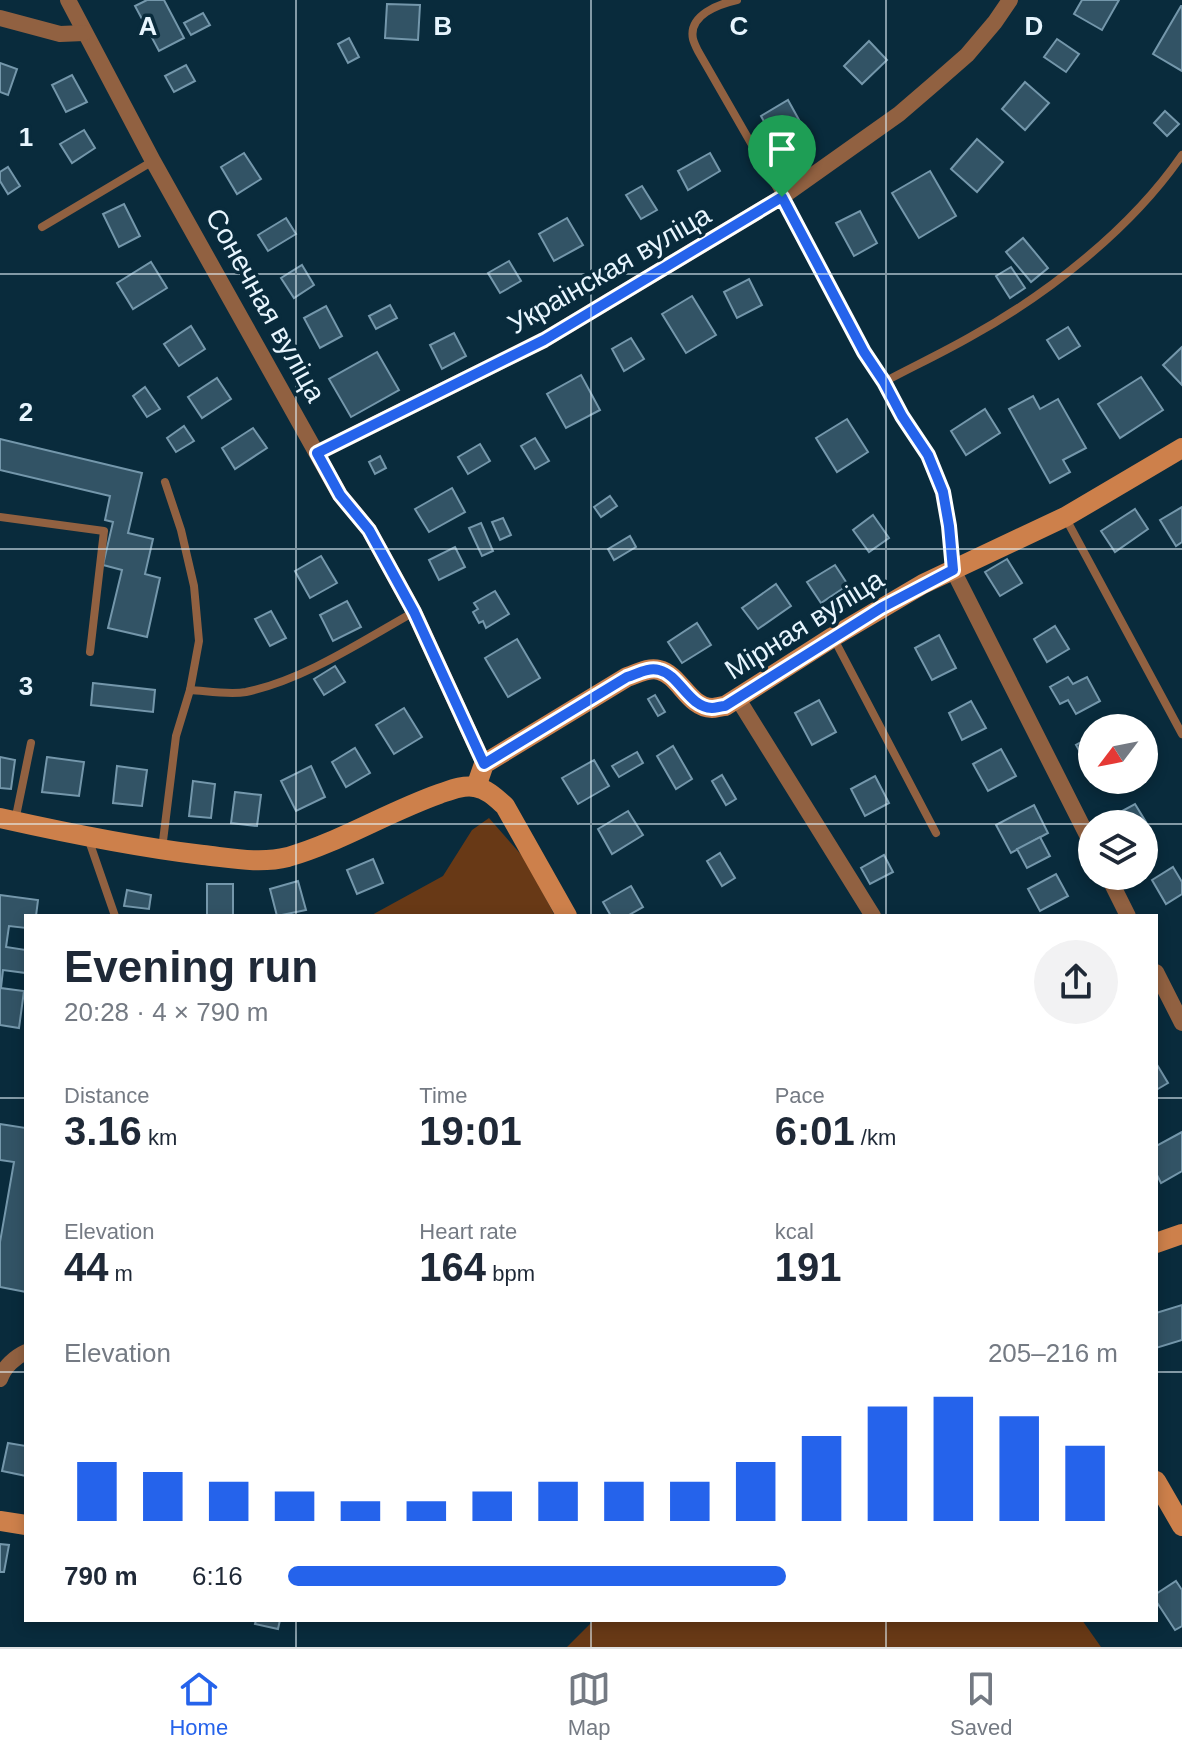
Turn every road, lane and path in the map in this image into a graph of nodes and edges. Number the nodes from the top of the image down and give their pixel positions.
1 (68, 0) edge
2 (737, 0) edge
3 (1010, 0) edge
4 (0, 18) edge
5 (84, 33) junction
6 (1182, 155) edge
7 (153, 161) junction
8 (782, 197) junction
9 (42, 227) dead end
10 (884, 382) junction
11 (1182, 448) edge
12 (317, 453) junction
13 (165, 482) dead end
14 (0, 517) edge
15 (1065, 517) junction
16 (953, 570) junction
17 (414, 612) junction
18 (833, 637) junction
19 (90, 652) dead end
20 (190, 690) junction
21 (738, 699) junction
22 (1182, 734) edge
23 (31, 743) dead end
24 (484, 764) junction
25 (480, 789) junction
26 (1078, 817) edge
27 (8, 820) edge
28 (936, 833) dead end
29 (88, 837) junction
30 (162, 850) junction
31 (1115, 890) edge
32 (114, 914) edge
33 (566, 914) edge
34 (872, 914) edge
35 (1127, 914) edge
36 (1158, 976) edge
37 (1182, 1023) edge
38 (1182, 1234) edge
39 (1158, 1242) edge
40 (24, 1353) edge
41 (0, 1379) edge
42 (1158, 1484) edge
43 (0, 1521) edge
44 (24, 1525) edge
45 (1182, 1526) edge

1 - 5 street, Сонечная вуліца
2 - 8 lane
3 - 8 street, Украінская вуліца
4 - 5 street
5 - 7 street, Сонечная вуліца
6 - 10 lane
7 - 9 lane
7 - 12 street, Сонечная вуліца
8 - 10 lane
8 - 12 street, Украінская вуліца
10 - 16 lane
11 - 15 street, Мірная вуліца
12 - 17 street, Сонечная вуліца
13 - 20 lane
14 - 19 lane
15 - 16 street, Мірная вуліца
15 - 22 lane
16 - 18 street, Мірная вуліца
16 - 26 street
17 - 20 lane
17 - 24 street, Сонечная вуліца
18 - 21 street, Мірная вуліца
18 - 28 lane
20 - 30 lane
21 - 24 street, Мірная вуліца
21 - 34 street
23 - 27 lane
24 - 25 street
25 - 30 street
25 - 33 street
27 - 29 street
29 - 30 street
29 - 32 lane
31 - 35 street
36 - 37 street
38 - 39 street
40 - 41 street
42 - 45 street
43 - 44 street

